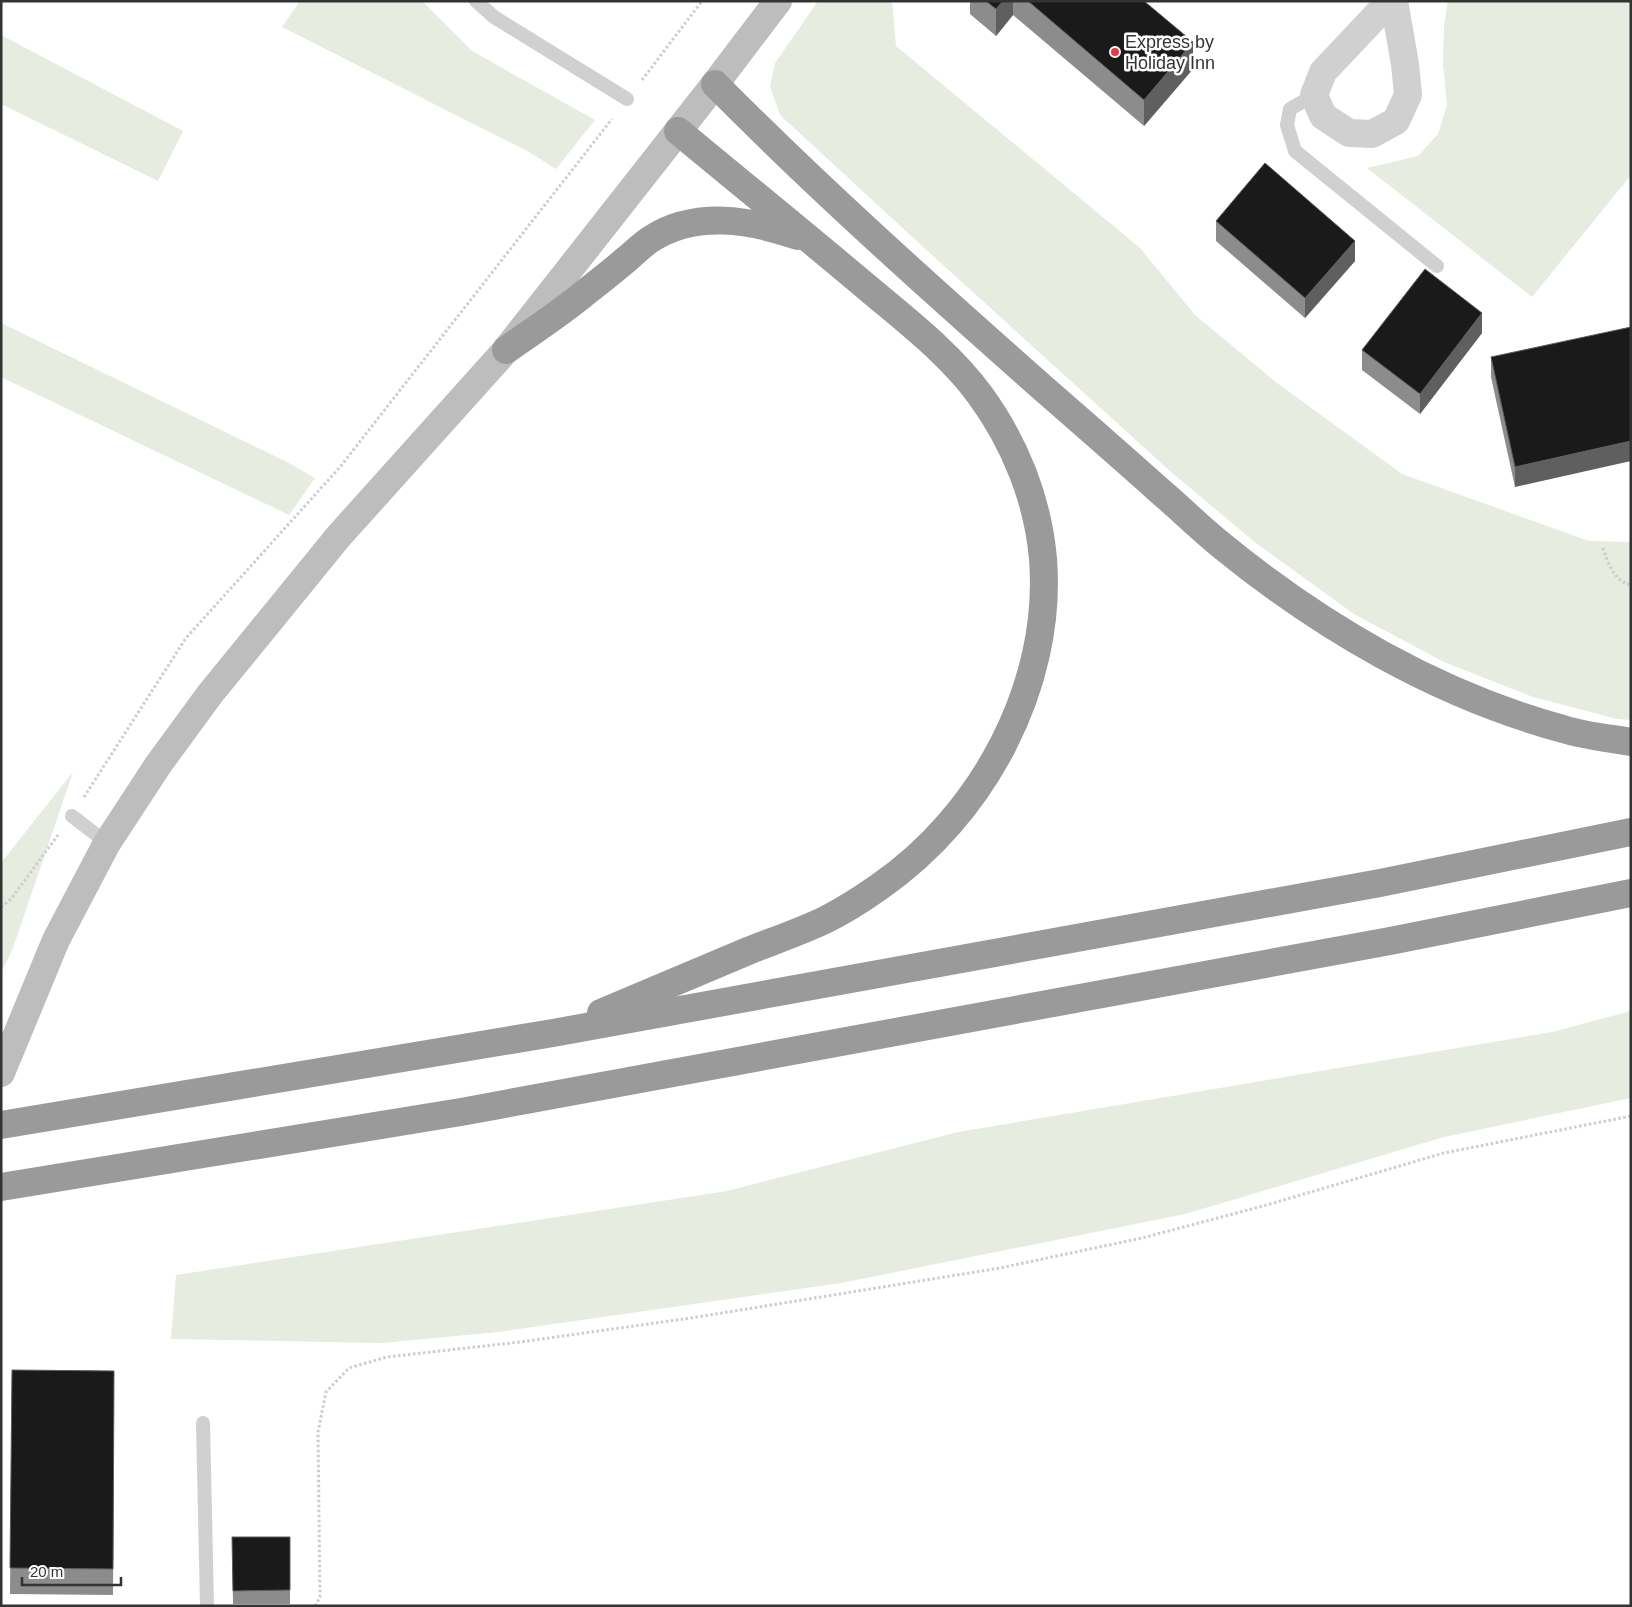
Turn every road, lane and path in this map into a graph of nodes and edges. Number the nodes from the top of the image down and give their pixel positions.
1 (476, 1) edge
2 (702, 1) edge
3 (778, 1) edge
4 (1390, 1) edge
5 (1394, 1) edge
6 (715, 84) junction
7 (1314, 95) junction
8 (627, 99) junction
9 (678, 131) junction
10 (811, 240) junction
11 (1437, 266) dead end
12 (506, 350) junction
13 (1603, 548) dead end
14 (1631, 585) edge
15 (1631, 742) edge
16 (72, 816) junction
17 (1631, 832) edge
18 (107, 843) junction
19 (1631, 893) edge
20 (1, 907) edge
21 (552, 1033) junction
22 (1, 1073) edge
23 (1631, 1116) edge
24 (1, 1125) edge
25 (1, 1187) edge
26 (203, 1423) dead end
27 (208, 1606) edge
28 (315, 1606) edge

1 - 8 lane
2 - 8 path
3 - 6 main road
4 - 7 street
5 - 7 street
6 - 9 main road
6 - 15 highway
7 - 11 lane
8 - 16 path
9 - 10 highway
9 - 12 main road
10 - 12 highway
10 - 21 highway
12 - 18 main road
13 - 14 path
16 - 18 lane
16 - 20 path
17 - 21 highway
18 - 22 main road
19 - 25 highway
21 - 24 highway
23 - 28 path
26 - 27 lane

